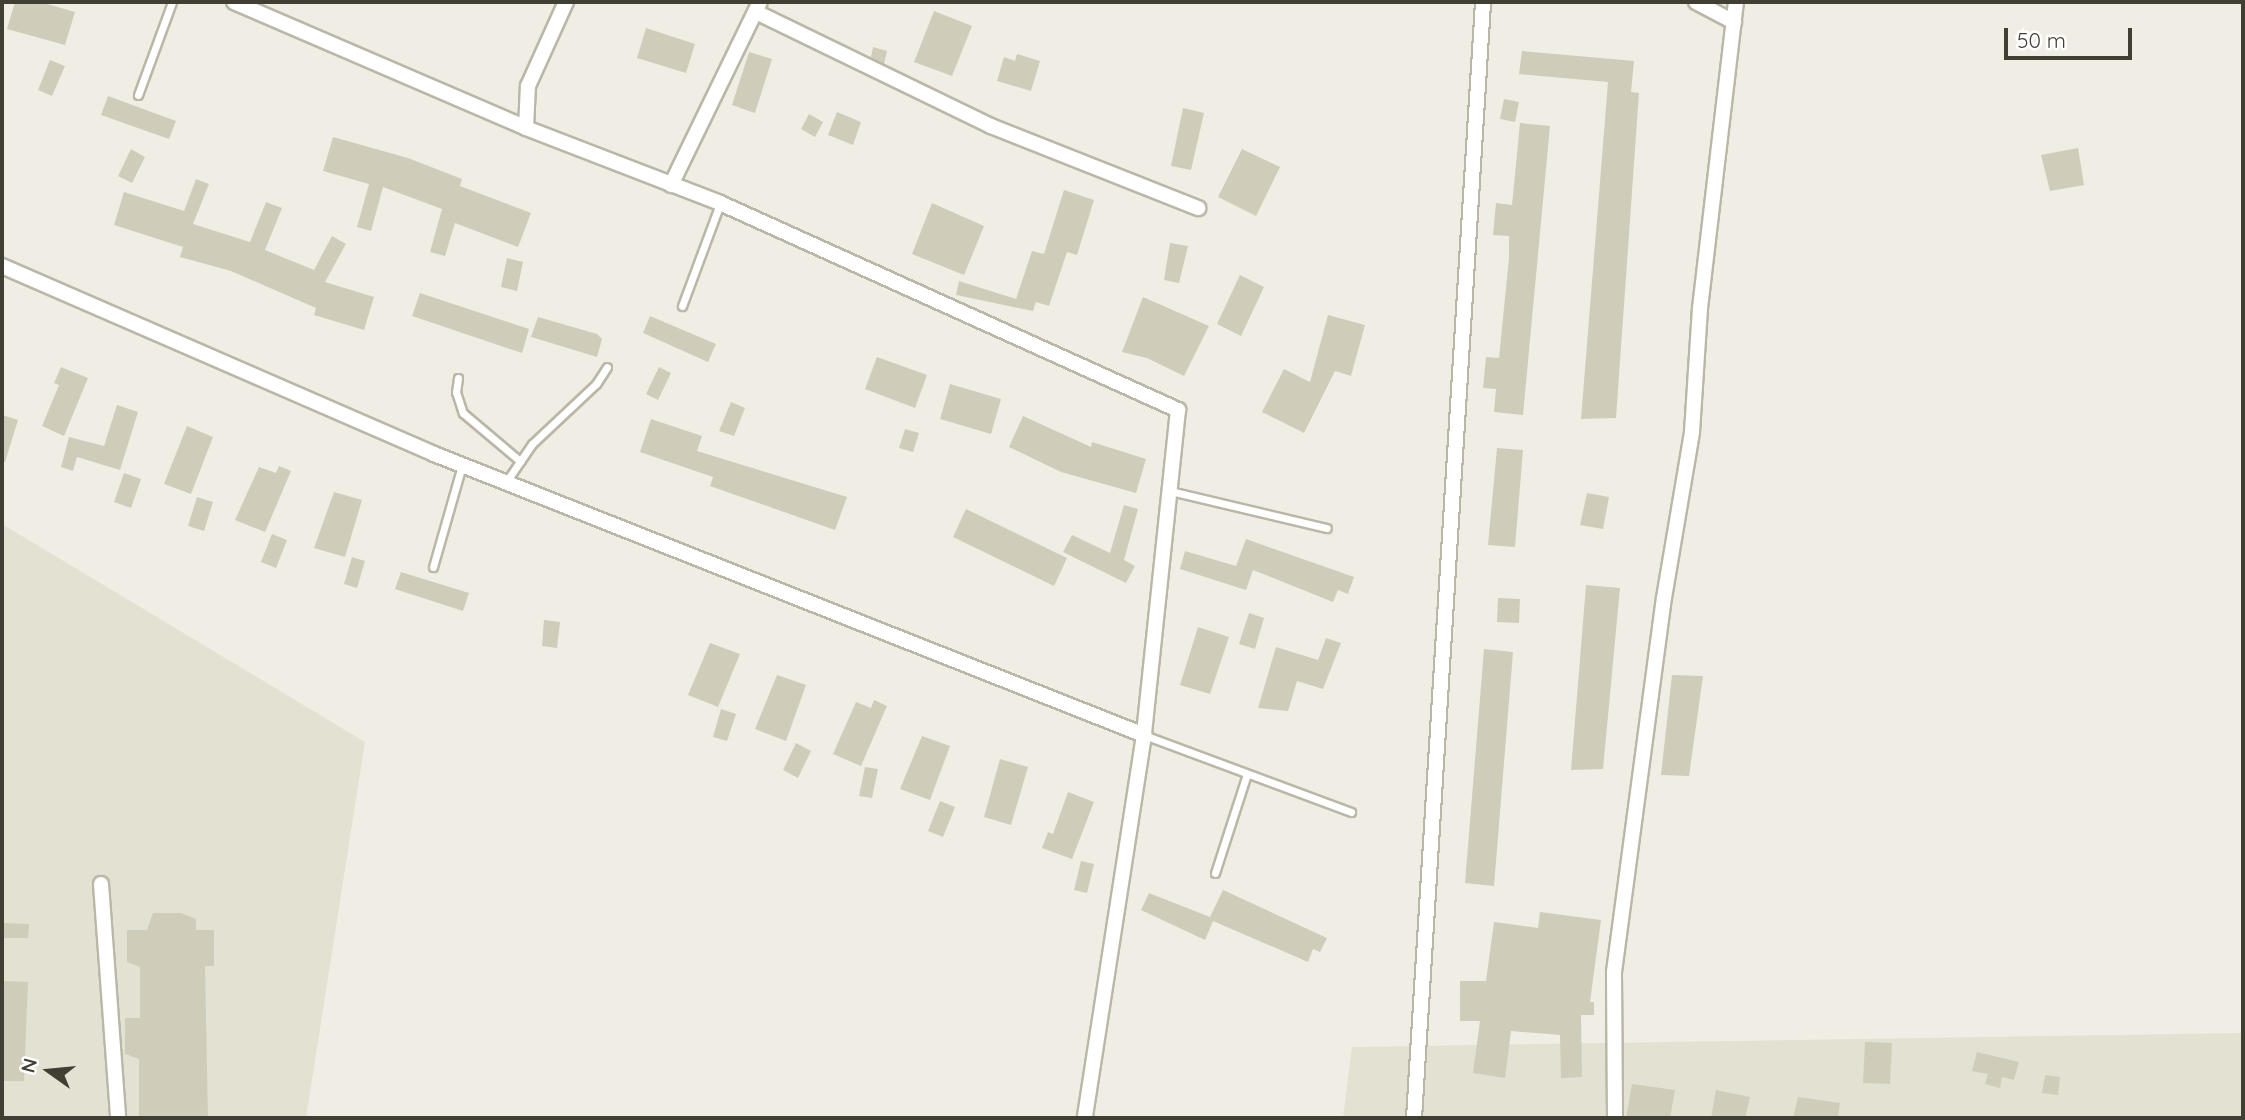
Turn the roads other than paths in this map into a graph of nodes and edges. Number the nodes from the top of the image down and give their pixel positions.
1 (172, 2) edge
2 (234, 2) edge
3 (566, 2) edge
4 (1483, 2) edge
5 (1696, 2) edge
6 (1736, 2) edge
7 (758, 7) edge
8 (1734, 22) junction
9 (138, 95) dead end
10 (526, 128) junction
11 (671, 185) junction
12 (720, 203) junction
13 (1198, 208) dead end
14 (2, 266) edge
15 (682, 306) dead end
16 (607, 367) dead end
17 (458, 378) dead end
18 (520, 461) junction
19 (463, 465) junction
20 (506, 482) junction
21 (1170, 491) junction
22 (1327, 528) dead end
23 (433, 567) dead end
24 (1143, 735) junction
25 (1247, 774) junction
26 (1351, 812) dead end
27 (1215, 873) dead end
28 (101, 884) dead end
29 (118, 1118) edge
30 (1085, 1118) edge
31 (1414, 1118) edge
32 (1615, 1118) edge

1 - 9 lane
2 - 10 street
3 - 10 street
4 - 31 street
5 - 8 street
6 - 8 street
7 - 11 street
7 - 13 street
8 - 32 street
10 - 11 street
11 - 12 street
12 - 15 lane
12 - 21 street
14 - 19 street
16 - 18 lane
17 - 18 lane
18 - 20 lane
19 - 20 street
19 - 23 lane
20 - 24 street
21 - 22 lane
21 - 24 street
24 - 25 lane
24 - 30 street
25 - 26 lane
25 - 27 lane
28 - 29 street

